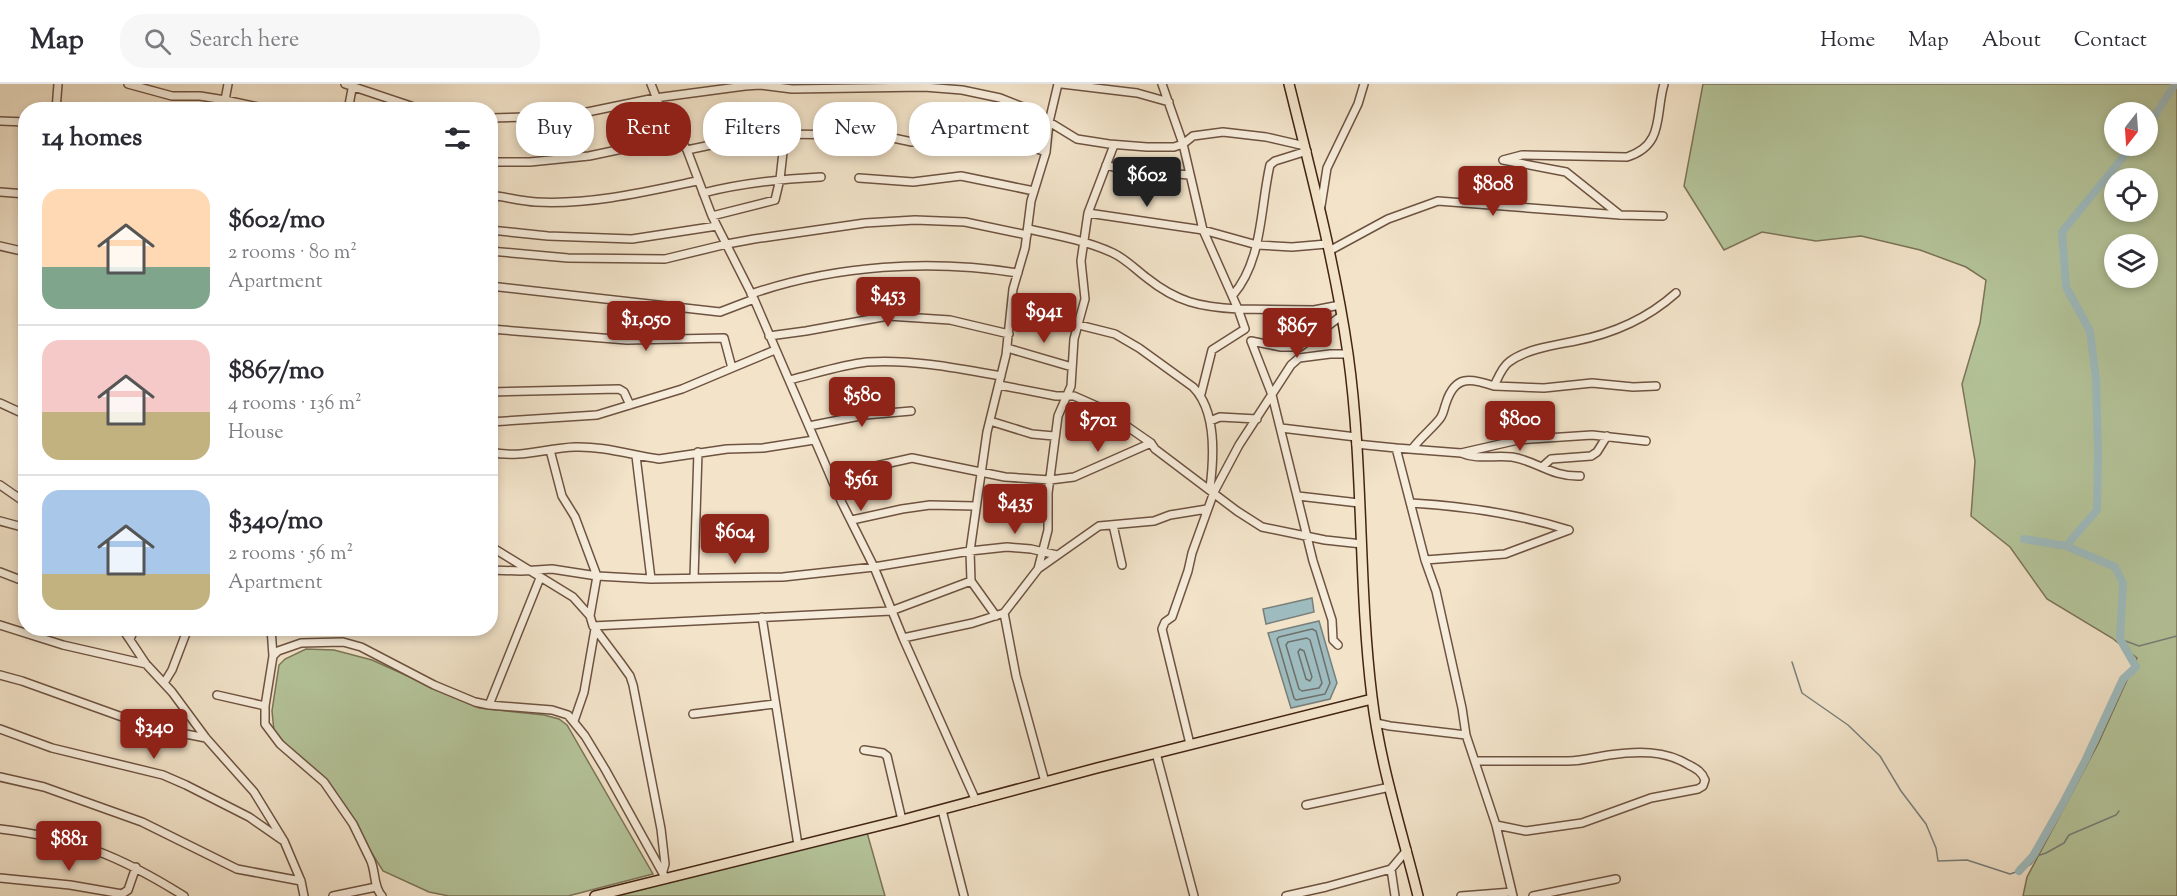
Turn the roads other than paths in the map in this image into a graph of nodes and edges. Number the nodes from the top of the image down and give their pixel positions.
1 (58, 84) edge
2 (128, 84) edge
3 (228, 84) edge
4 (651, 84) edge
5 (1058, 84) edge
6 (1062, 84) edge
7 (1162, 84) edge
8 (1289, 84) edge
9 (1364, 84) edge
10 (1664, 84) edge
11 (350, 85) edge
12 (655, 98) junction
13 (225, 100) junction
14 (57, 102) edge
15 (234, 102) edge
16 (349, 102) edge
17 (400, 102) edge
18 (658, 102) edge
19 (1009, 102) edge
20 (1169, 102) junction
21 (498, 118) edge
22 (1050, 118) edge
23 (0, 121) edge
24 (18, 122) edge
25 (1050, 123) edge
26 (1178, 130) junction
27 (801, 134) edge
28 (1193, 136) junction
29 (909, 141) edge
30 (1183, 144) junction
31 (1114, 145) junction
32 (1306, 149) junction
33 (606, 152) edge
34 (689, 156) edge
35 (783, 156) edge
36 (1045, 156) edge
37 (498, 162) edge
38 (1106, 165) junction
39 (1189, 175) junction
40 (821, 177) dead end
41 (859, 178) dead end
42 (780, 179) junction
43 (697, 181) junction
44 (1034, 191) junction
45 (0, 192) edge
46 (18, 193) edge
47 (703, 193) junction
48 (498, 196) edge
49 (1321, 209) junction
50 (1088, 213) junction
51 (1620, 215) junction
52 (712, 216) junction
53 (1663, 216) dead end
54 (717, 226) junction
55 (1203, 230) junction
56 (498, 231) edge
57 (1027, 232) junction
58 (727, 244) junction
59 (1085, 244) junction
60 (1257, 245) junction
61 (0, 246) edge
62 (1328, 248) junction
63 (18, 250) edge
64 (498, 252) edge
65 (1018, 273) junction
66 (498, 287) edge
67 (1676, 293) dead end
68 (1233, 295) junction
69 (752, 297) junction
70 (1340, 305) junction
71 (1011, 308) junction
72 (1238, 309) junction
73 (1341, 316) junction
74 (1078, 325) junction
75 (1245, 329) junction
76 (498, 330) edge
77 (1009, 334) junction
78 (769, 336) junction
79 (1251, 341) junction
80 (1300, 347) junction
81 (1007, 348) junction
82 (775, 350) junction
83 (1348, 354) junction
84 (1299, 358) junction
85 (1072, 367) junction
86 (732, 368) junction
87 (1001, 376) junction
88 (789, 380) junction
89 (999, 385) junction
90 (1494, 386) junction
91 (1656, 386) dead end
92 (498, 392) edge
93 (1201, 394) junction
94 (1272, 395) junction
95 (1067, 396) junction
96 (0, 404) edge
97 (630, 405) junction
98 (911, 411) dead end
99 (18, 412) edge
100 (1257, 419) junction
101 (498, 421) edge
102 (990, 421) junction
103 (1210, 421) junction
104 (809, 426) junction
105 (1281, 428) junction
106 (1054, 436) junction
107 (1607, 436) junction
108 (814, 440) junction
109 (1356, 440) junction
110 (1646, 441) dead end
111 (1150, 443) junction
112 (1396, 447) junction
113 (1413, 448) junction
114 (550, 450) junction
115 (699, 452) junction
116 (498, 453) edge
117 (1461, 453) junction
118 (636, 456) junction
119 (1542, 467) junction
120 (980, 473) junction
121 (831, 476) junction
122 (1580, 476) dead end
123 (1050, 480) junction
124 (0, 485) edge
125 (1212, 490) junction
126 (1298, 496) junction
127 (18, 497) edge
128 (1359, 503) junction
129 (1411, 503) junction
130 (975, 506) junction
131 (1207, 509) junction
132 (852, 520) junction
133 (0, 522) edge
134 (1113, 525) junction
135 (18, 526) edge
136 (1308, 535) junction
137 (1362, 544) junction
138 (498, 551) edge
139 (970, 551) junction
140 (1042, 551) junction
141 (1057, 555) junction
142 (1425, 560) junction
143 (1122, 565) dead end
144 (874, 567) junction
145 (1038, 569) junction
146 (498, 570) edge
147 (528, 571) junction
148 (0, 572) edge
149 (597, 576) junction
150 (540, 578) junction
151 (694, 578) junction
152 (18, 579) edge
153 (651, 579) junction
154 (972, 581) junction
155 (891, 611) junction
156 (1004, 613) junction
157 (590, 616) junction
158 (996, 616) junction
159 (762, 617) junction
160 (0, 625) edge
161 (594, 627) junction
162 (18, 631) edge
163 (35, 636) edge
164 (128, 636) edge
165 (131, 636) edge
166 (185, 636) edge
167 (272, 636) edge
168 (903, 638) junction
169 (130, 639) junction
170 (1338, 645) dead end
171 (273, 656) junction
172 (146, 664) junction
173 (0, 675) edge
174 (164, 683) junction
175 (217, 695) dead end
176 (1372, 699) junction
177 (775, 704) junction
178 (489, 705) junction
179 (266, 706) junction
180 (693, 714) dead end
181 (574, 721) junction
182 (1376, 723) junction
183 (0, 729) edge
184 (1466, 735) junction
185 (206, 738) junction
186 (1190, 744) junction
187 (864, 750) dead end
188 (1156, 753) junction
189 (1476, 761) junction
190 (0, 777) edge
191 (1045, 782) junction
192 (1390, 787) junction
193 (976, 801) junction
194 (1306, 805) dead end
195 (942, 810) junction
196 (902, 820) junction
197 (1496, 825) junction
198 (0, 829) edge
199 (284, 841) junction
200 (798, 846) junction
201 (1407, 850) junction
202 (136, 867) junction
203 (1391, 869) junction
204 (664, 875) junction
205 (0, 878) edge
206 (1616, 879) dead end
207 (301, 880) junction
208 (376, 887) junction
209 (1513, 894) edge
210 (184, 896) edge
211 (304, 896) edge
212 (333, 896) edge
213 (382, 896) edge
214 (595, 896) edge
215 (964, 896) edge
216 (1194, 896) edge
217 (1286, 896) edge
218 (1395, 896) edge
219 (1418, 896) edge
220 (1461, 896) edge
221 (1533, 896) edge

1 - 14 street
2 - 13 street
3 - 13 street
4 - 12 street
5 - 22 street
6 - 20 street
7 - 20 street
8 - 32 main road
9 - 49 street
10 - 51 street
11 - 16 street
11 - 17 street
12 - 18 street
12 - 19 street
12 - 21 street
13 - 15 street
20 - 26 street
23 - 24 street
25 - 31 street
26 - 28 street
26 - 30 street
27 - 29 street
28 - 30 street
28 - 32 street
30 - 31 street
30 - 39 street
31 - 38 street
32 - 49 main road
32 - 60 street
33 - 37 street
34 - 43 street
35 - 42 street
36 - 44 street
38 - 39 street
38 - 50 street
39 - 55 street
40 - 42 street
41 - 44 street
42 - 47 street
42 - 52 street
43 - 47 street
43 - 48 street
44 - 57 street
45 - 46 street
47 - 52 street
49 - 62 main road
50 - 55 street
50 - 59 street
51 - 53 street
51 - 62 street
52 - 54 street
54 - 56 street
54 - 58 street
55 - 60 street
55 - 68 street
57 - 58 street
57 - 59 street
57 - 65 street
58 - 64 street
58 - 69 street
59 - 72 street
59 - 74 street
60 - 62 street
60 - 68 street
61 - 63 street
62 - 70 main road
65 - 69 street
65 - 71 street
66 - 69 street
67 - 90 street
68 - 72 street
69 - 78 street
70 - 72 street
70 - 73 main road
71 - 74 street
71 - 77 street
72 - 75 street
73 - 80 street
73 - 83 main road
74 - 85 street
74 - 93 street
75 - 79 street
75 - 93 street
76 - 86 street
77 - 78 street
77 - 81 street
78 - 82 street
79 - 80 street
79 - 94 street
80 - 84 street
81 - 85 street
81 - 87 street
82 - 86 street
82 - 88 street
83 - 84 street
83 - 109 main road
84 - 94 street
85 - 95 street
86 - 97 street
87 - 88 street
87 - 89 street
88 - 104 street
89 - 95 street
89 - 102 street
90 - 91 street
90 - 113 street
92 - 97 street
93 - 103 street
94 - 100 street
94 - 105 street
95 - 106 street
95 - 111 street
96 - 99 street
97 - 101 street
98 - 104 street
100 - 103 street
100 - 125 street
102 - 106 street
102 - 120 street
103 - 125 street
104 - 108 street
105 - 109 street
105 - 126 street
106 - 123 street
107 - 110 street
107 - 117 street
107 - 119 street
108 - 115 street
108 - 121 street
109 - 112 street
109 - 128 main road
111 - 123 street
111 - 125 street
112 - 113 street
112 - 129 street
113 - 117 street
114 - 116 street
114 - 118 street
114 - 149 street
115 - 118 street
115 - 151 street
117 - 119 street
118 - 153 street
119 - 122 street
120 - 121 street
120 - 123 street
120 - 130 street
121 - 132 street
123 - 140 street
124 - 127 street
125 - 131 street
125 - 136 street
126 - 128 street
126 - 136 street
128 - 137 main road
129 - 142 street
129 - 142 street
130 - 132 street
130 - 139 street
131 - 134 street
131 - 186 street
132 - 144 street
133 - 135 street
134 - 141 street
134 - 143 street
136 - 137 street
136 - 170 street
137 - 176 main road
138 - 147 street
139 - 140 street
139 - 144 street
139 - 154 street
140 - 141 street
140 - 145 street
141 - 145 street
142 - 184 street
144 - 151 street
144 - 155 street
145 - 156 street
146 - 147 street
147 - 149 street
147 - 150 street
148 - 152 street
149 - 153 street
149 - 157 street
150 - 157 street
150 - 178 street
151 - 153 street
154 - 155 street
154 - 158 street
155 - 159 street
155 - 168 street
156 - 158 street
156 - 191 street
157 - 161 street
158 - 168 street
159 - 161 street
159 - 177 street
160 - 162 street
161 - 181 street
161 - 204 street
163 - 172 street
164 - 169 street
165 - 169 street
166 - 174 street
167 - 171 street
168 - 193 street
169 - 172 street
171 - 178 street
171 - 179 street
172 - 174 street
173 - 185 street
174 - 185 street
175 - 179 street
176 - 182 main road
176 - 186 main road
177 - 180 street
177 - 200 street
178 - 181 street
179 - 208 street
181 - 204 street
182 - 184 street
182 - 192 main road
183 - 199 street
184 - 189 street
185 - 199 street
186 - 188 main road
187 - 196 street
188 - 191 main road
188 - 216 street
189 - 197 street
189 - 197 street
190 - 207 street
191 - 193 main road
192 - 194 street
192 - 201 main road
193 - 195 main road
195 - 196 main road
195 - 215 street
196 - 200 main road
197 - 209 street
198 - 202 street
199 - 207 street
200 - 204 main road
201 - 203 street
201 - 219 main road
202 - 205 street
202 - 210 street
203 - 217 street
203 - 218 street
204 - 214 main road
206 - 221 street
207 - 211 street
208 - 212 street
208 - 213 street
209 - 220 street

